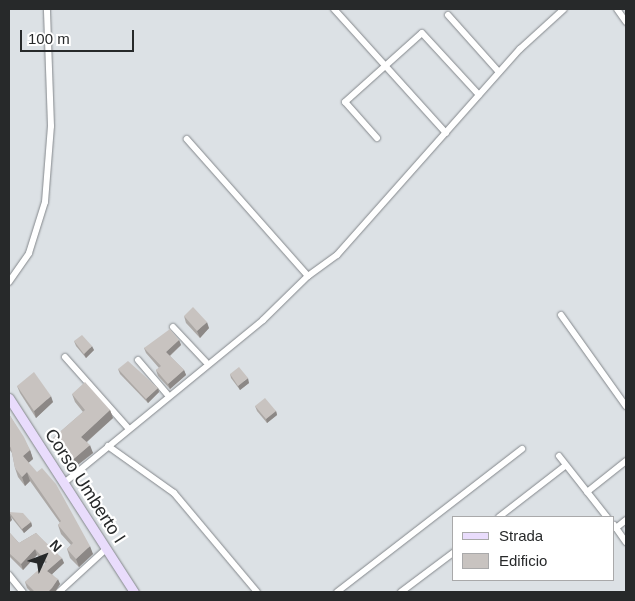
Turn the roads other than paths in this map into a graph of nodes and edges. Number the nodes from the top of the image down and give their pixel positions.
1 (47, 9) edge
2 (334, 9) edge
3 (564, 9) edge
4 (617, 9) edge
5 (448, 15) dead end
6 (626, 22) edge
7 (386, 66) junction
8 (499, 72) junction
9 (479, 94) junction
10 (446, 133) junction
11 (187, 138) dead end
12 (377, 138) dead end
13 (308, 276) junction
14 (9, 282) edge
15 (561, 314) dead end
16 (173, 327) dead end
17 (65, 357) dead end
18 (138, 360) dead end
19 (206, 362) junction
20 (167, 394) junction
21 (9, 398) edge
22 (626, 406) edge
23 (128, 428) junction
24 (108, 446) junction
25 (522, 449) dead end
26 (559, 456) dead end
27 (626, 461) edge
28 (565, 466) junction
29 (64, 483) junction
30 (587, 492) junction
31 (500, 516) edge
32 (606, 516) edge
33 (626, 520) edge
34 (615, 527) edge
35 (626, 542) edge
36 (106, 549) junction
37 (452, 554) edge
38 (9, 575) edge
39 (23, 592) edge
40 (59, 592) edge
41 (134, 592) edge
42 (257, 592) edge
43 (337, 592) edge
44 (401, 592) edge

1 - 14 street
2 - 7 street
3 - 8 street
4 - 6 street
5 - 8 street
7 - 9 street
7 - 10 street
7 - 12 street
8 - 9 street
9 - 10 street
10 - 13 street
11 - 13 street
13 - 19 street
15 - 22 street
16 - 19 street
17 - 23 street
18 - 20 street
19 - 20 street
20 - 23 street
21 - 29 main road, Corso Umberto I
23 - 24 street
24 - 29 street
24 - 42 street
25 - 43 street
26 - 28 street
27 - 30 street
28 - 30 street
28 - 31 street
29 - 36 main road, Corso Umberto I
30 - 32 street
33 - 34 street
34 - 35 street
36 - 40 street
36 - 41 main road, Corso Umberto I
37 - 44 street
38 - 39 street

